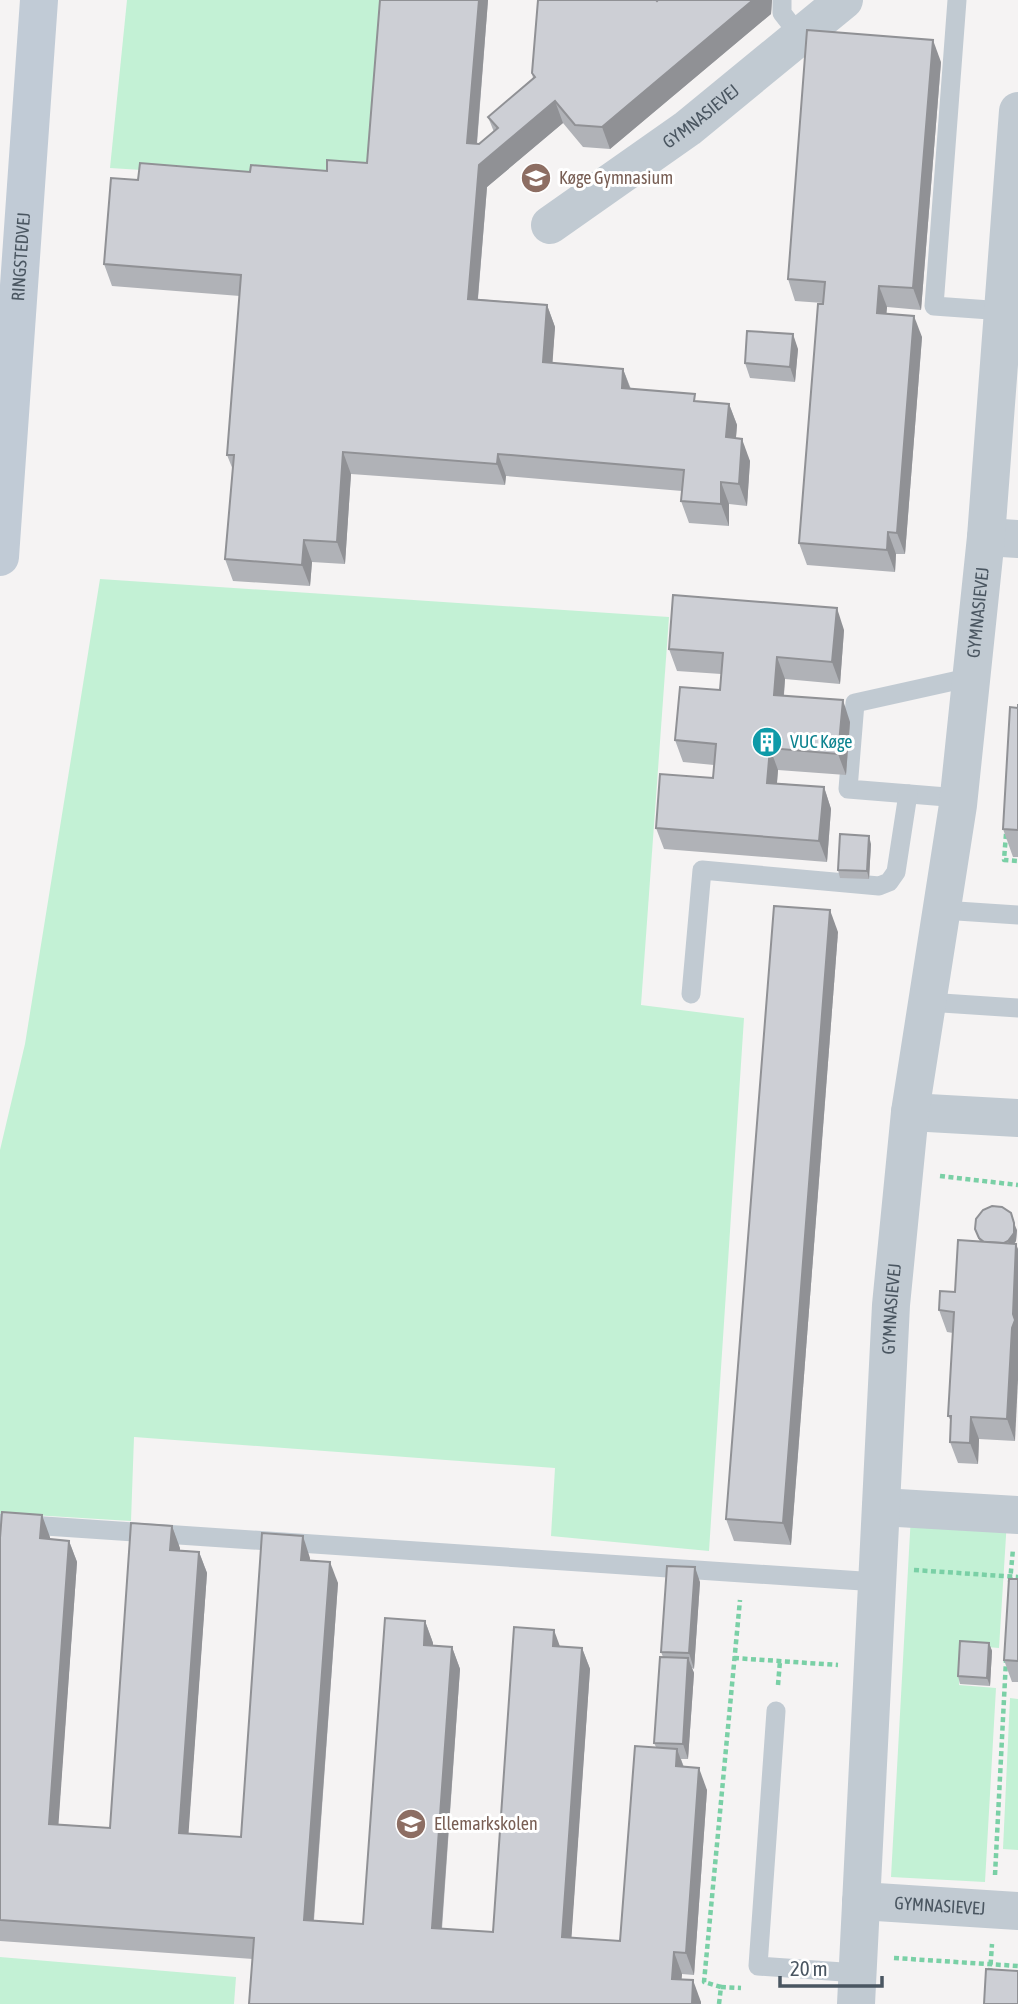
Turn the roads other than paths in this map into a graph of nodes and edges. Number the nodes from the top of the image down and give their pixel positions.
1 (39, 0) edge
2 (782, 0) edge
3 (844, 0) edge
4 (957, 0) edge
5 (800, 36) junction
6 (1018, 111) edge
7 (550, 225) dead end
8 (1013, 257) edge
9 (1004, 311) junction
10 (1002, 538) edge
11 (0, 557) edge
12 (972, 677) junction
13 (908, 794) junction
14 (959, 799) junction
15 (942, 910) junction
16 (1018, 915) edge
17 (691, 994) dead end
18 (927, 1002) junction
19 (1018, 1008) edge
20 (910, 1112) junction
21 (1018, 1118) edge
22 (881, 1507) junction
23 (1017, 1515) edge
24 (0, 1523) edge
25 (878, 1575) junction
26 (776, 1711) dead end
27 (862, 1901) junction
28 (1006, 1910) edge
29 (857, 1978) edge

1 - 11 main road, RINGSTEDVEJ
2 - 5 lane
3 - 5 street, GYMNASIEVEJ
4 - 9 lane
5 - 7 street, GYMNASIEVEJ
6 - 8 street, GYMNASIEVEJ
8 - 9 street, GYMNASIEVEJ
9 - 10 street, GYMNASIEVEJ
10 - 12 street, GYMNASIEVEJ
12 - 13 lane
12 - 14 street, GYMNASIEVEJ
13 - 14 lane
13 - 17 lane
14 - 15 street, GYMNASIEVEJ
15 - 16 lane
15 - 18 street, GYMNASIEVEJ
18 - 19 lane
18 - 20 street, GYMNASIEVEJ
20 - 21 street
20 - 22 street, GYMNASIEVEJ
22 - 23 street
22 - 25 street, GYMNASIEVEJ
24 - 25 lane
25 - 27 street, GYMNASIEVEJ
26 - 29 lane
27 - 28 street, GYMNASIEVEJ
27 - 29 street, GYMNASIEVEJ

